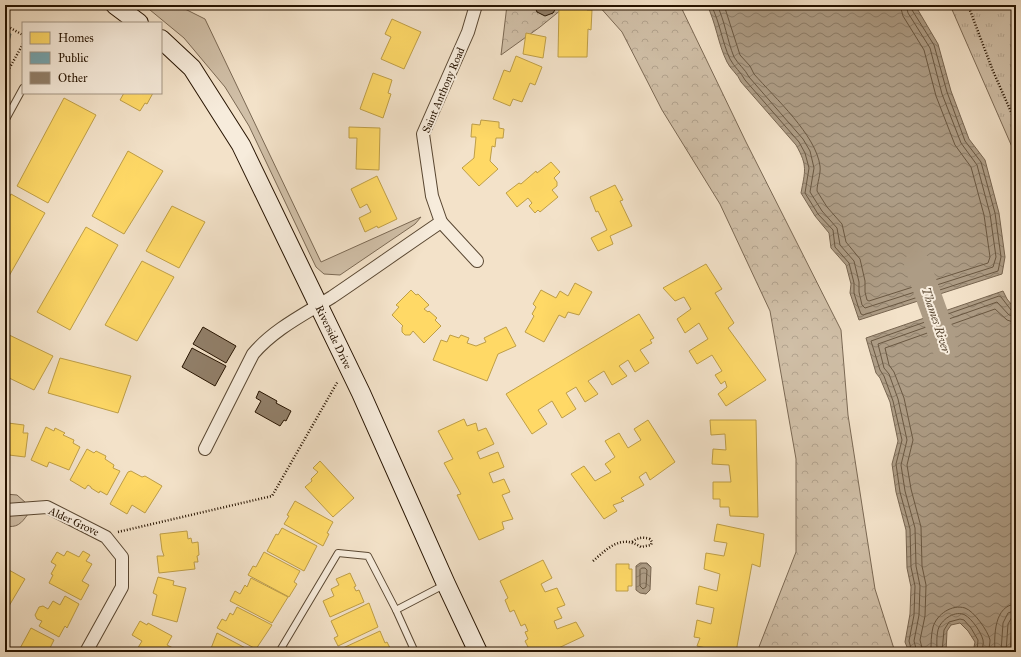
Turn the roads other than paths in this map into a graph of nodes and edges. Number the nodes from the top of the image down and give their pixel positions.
1 (115, 5) edge
2 (476, 5) edge
3 (138, 22) edge
4 (162, 40) edge
5 (22, 90) edge
6 (5, 121) edge
7 (441, 222) junction
8 (477, 261) dead end
9 (318, 305) junction
10 (205, 449) dead end
11 (6, 510) dead end
12 (446, 584) junction
13 (396, 610) junction
14 (86, 652) edge
15 (279, 652) edge
16 (415, 652) edge
17 (478, 652) edge

1 - 3 main road
2 - 7 street, Saint Anthony Road
4 - 9 main road, Riverside Drive
5 - 6 lane
7 - 8 street, Saint Anthony Road
7 - 9 street
9 - 10 street
9 - 12 main road, Riverside Drive
11 - 14 street, Alder Grove
12 - 13 lane
12 - 17 main road, Riverside Drive
13 - 15 lane
13 - 16 lane

